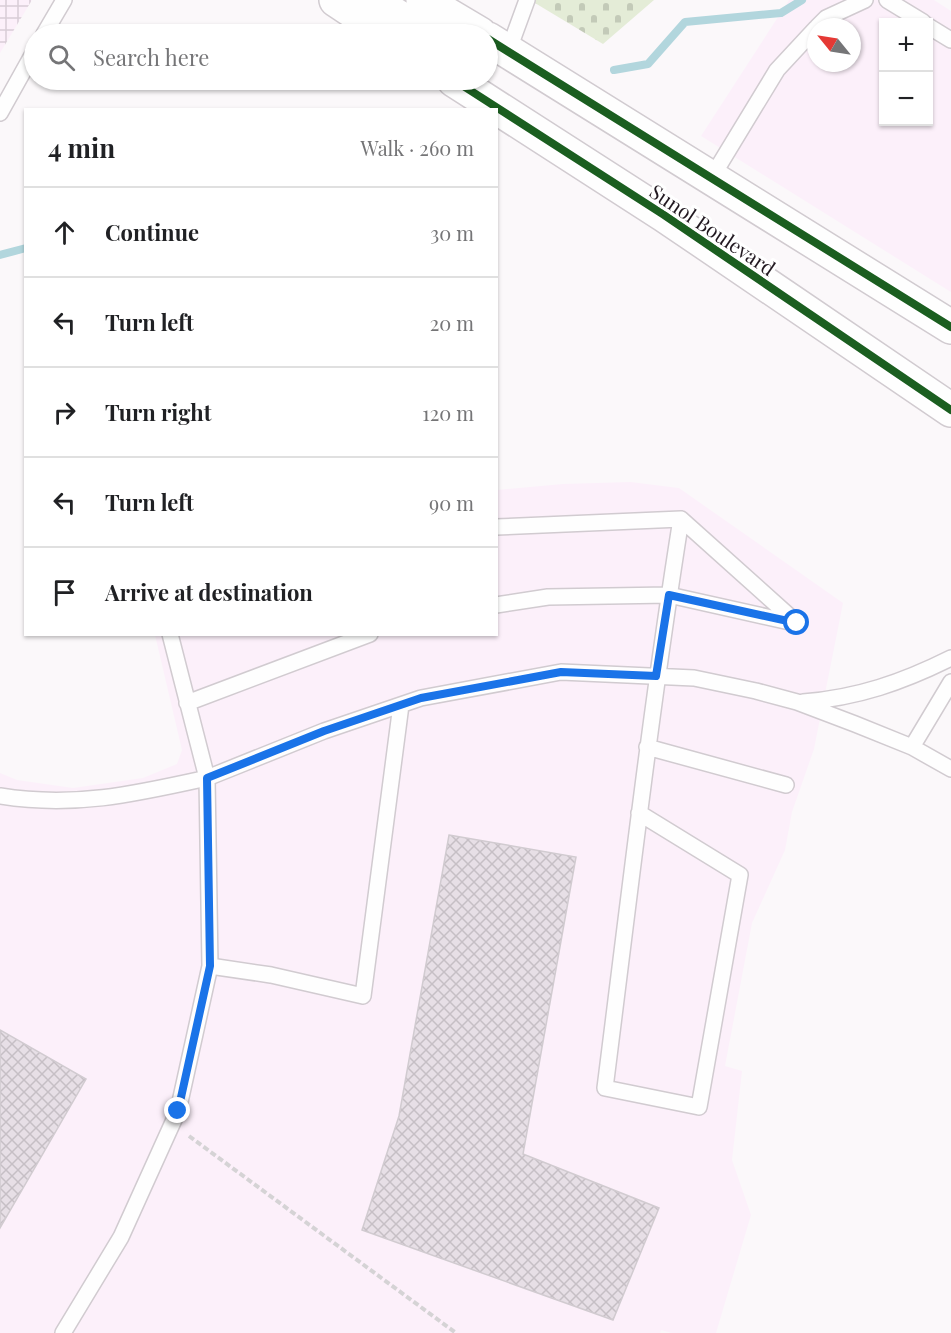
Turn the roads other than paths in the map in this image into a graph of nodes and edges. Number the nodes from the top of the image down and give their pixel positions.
1 (64, 0) edge
2 (336, 0) edge
3 (372, 0) edge
4 (423, 0) edge
5 (527, 0) edge
6 (865, 0) edge
7 (887, 0) edge
8 (826, 18) edge
9 (917, 18) edge
10 (50, 24) edge
11 (372, 24) edge
12 (409, 24) edge
13 (459, 24) edge
14 (933, 29) edge
15 (498, 38) edge
16 (807, 38) edge
17 (951, 40) edge
18 (498, 50) edge
19 (24, 70) edge
20 (470, 90) edge
21 (498, 108) edge
22 (498, 108) edge
23 (0, 113) edge
24 (712, 177) junction
25 (951, 327) edge
26 (951, 410) edge
27 (681, 519) junction
28 (498, 527) edge
29 (669, 595) junction
30 (498, 605) edge
31 (170, 636) edge
32 (365, 636) edge
33 (951, 658) edge
34 (656, 676) junction
35 (951, 682) edge
36 (797, 702) junction
37 (187, 703) junction
38 (402, 705) junction
39 (648, 747) junction
40 (912, 747) junction
41 (949, 762) edge
42 (207, 778) junction
43 (786, 785) dead end
44 (0, 796) edge
45 (639, 813) junction
46 (210, 966) junction
47 (63, 1333) edge

1 - 10 lane
2 - 11 main road
3 - 12 main road
4 - 13 main road, Sunol Boulevard
5 - 15 lane
6 - 8 lane
7 - 9 lane
14 - 17 lane
16 - 24 lane
18 - 24 main road, Sunol Boulevard
19 - 23 lane
20 - 21 main road, Sunol Boulevard
22 - 26 main road, Sunol Boulevard
24 - 25 main road, Sunol Boulevard
27 - 28 lane
27 - 29 lane
27 - 29 lane
29 - 30 lane
29 - 34 lane
31 - 37 lane
32 - 37 lane
33 - 36 lane
34 - 36 lane
34 - 38 lane
34 - 39 lane
35 - 40 lane
36 - 40 lane
37 - 42 lane
38 - 42 lane
38 - 46 lane
39 - 43 lane
39 - 45 lane
40 - 41 lane
42 - 44 lane
42 - 46 lane
45 - 45 lane
46 - 47 lane

